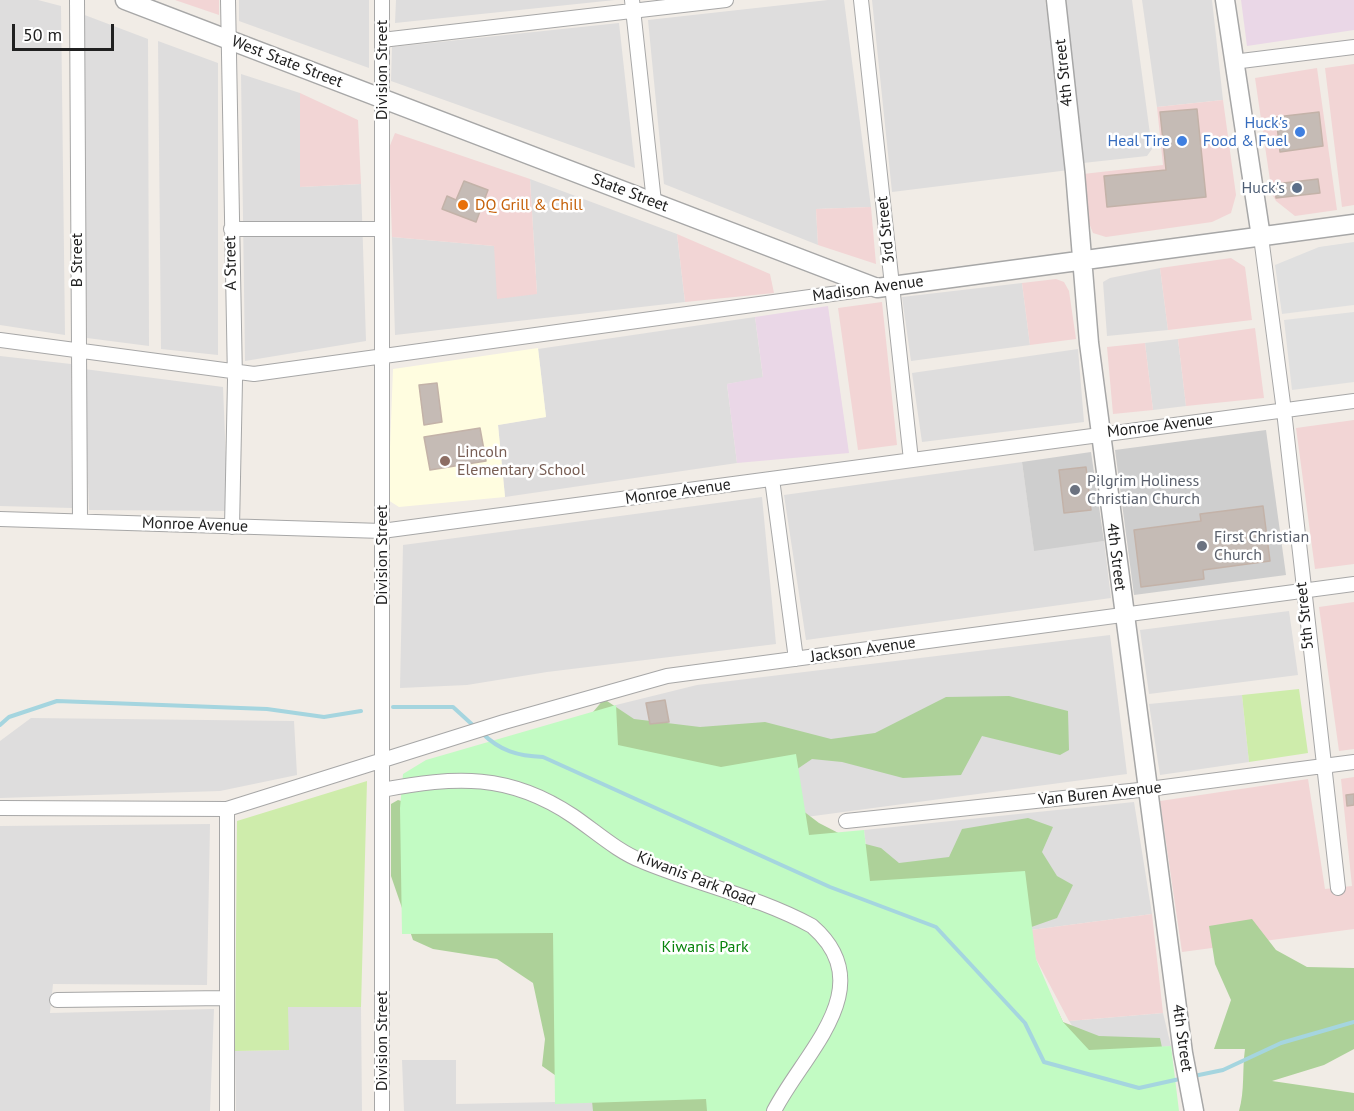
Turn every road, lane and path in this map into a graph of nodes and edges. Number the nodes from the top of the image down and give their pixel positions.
1 (77, 0) edge
2 (125, 0) edge
3 (228, 0) edge
4 (382, 0) edge
5 (726, 0) edge
6 (861, 0) edge
7 (1056, 0) edge
8 (1226, 0) edge
9 (632, 5) edge
10 (228, 40) junction
11 (382, 40) junction
12 (1354, 47) edge
13 (1233, 62) junction
14 (382, 99) junction
15 (654, 202) junction
16 (1354, 224) edge
17 (231, 229) junction
18 (382, 229) junction
19 (1261, 237) junction
20 (1083, 261) junction
21 (885, 287) junction
22 (0, 340) edge
23 (77, 351) junction
24 (382, 354) junction
25 (233, 373) junction
26 (1354, 401) edge
27 (1284, 411) junction
28 (1100, 434) junction
29 (911, 460) junction
30 (772, 479) junction
31 (0, 519) edge
32 (80, 520) junction
33 (232, 527) junction
34 (382, 531) junction
35 (1354, 584) edge
36 (1302, 591) junction
37 (1124, 616) junction
38 (796, 659) junction
39 (382, 760) junction
40 (1354, 762) edge
41 (1322, 766) junction
42 (1149, 789) junction
43 (382, 790) junction
44 (0, 808) edge
45 (227, 809) junction
46 (846, 821) dead end
47 (1338, 888) dead end
48 (227, 998) junction
49 (57, 1000) dead end
50 (1192, 1103) edge
51 (227, 1111) edge
52 (382, 1111) edge
53 (774, 1111) edge

1 - 23 street, B Street
2 - 10 street, West State Street
3 - 10 street, A Street
4 - 11 street, Division Street
5 - 9 street
6 - 21 street, 3rd Street
7 - 20 street, 4th Street
8 - 13 street
9 - 11 street
9 - 15 street
10 - 14 street, West State Street
10 - 17 street, A Street
11 - 14 street, Division Street
12 - 13 street
13 - 19 street
14 - 15 street, State Street
14 - 18 street, Division Street
15 - 21 street, State Street
16 - 19 street, Madison Avenue
17 - 18 street
17 - 25 street, A Street
18 - 24 street, Division Street
19 - 20 street, Madison Avenue
19 - 27 street, 5th Street
20 - 21 street, Madison Avenue
20 - 28 street, 4th Street
21 - 24 street, Madison Avenue
21 - 29 street, 3rd Street
22 - 23 street, Madison Avenue
23 - 25 street, Madison Avenue
23 - 32 street, B Street
24 - 25 street, Madison Avenue
24 - 34 street, Division Street
25 - 33 street, A Street
26 - 27 street, Monroe Avenue
27 - 28 street, Monroe Avenue
27 - 36 street, 5th Street
28 - 29 street, Monroe Avenue
28 - 37 street, 4th Street
29 - 30 street, Monroe Avenue
30 - 34 street, Monroe Avenue
30 - 38 street
31 - 32 street, Monroe Avenue
32 - 33 street, Monroe Avenue
33 - 34 street, Monroe Avenue
34 - 39 street, Division Street
35 - 36 street, Jackson Avenue
36 - 37 street, Jackson Avenue
36 - 41 street, 5th Street
37 - 38 street, Jackson Avenue
37 - 42 street, 4th Street
38 - 39 street, Jackson Avenue
39 - 43 street, Division Street
39 - 45 street, Jackson Avenue
40 - 41 street, Van Buren Avenue
41 - 42 street, Van Buren Avenue
41 - 47 street, 5th Street
42 - 46 street, Van Buren Avenue
42 - 50 street, 4th Street
43 - 52 street, Division Street
43 - 53 street, Kiwanis Park Road
44 - 45 street, Jackson Avenue
45 - 48 street
48 - 49 street
48 - 51 street

